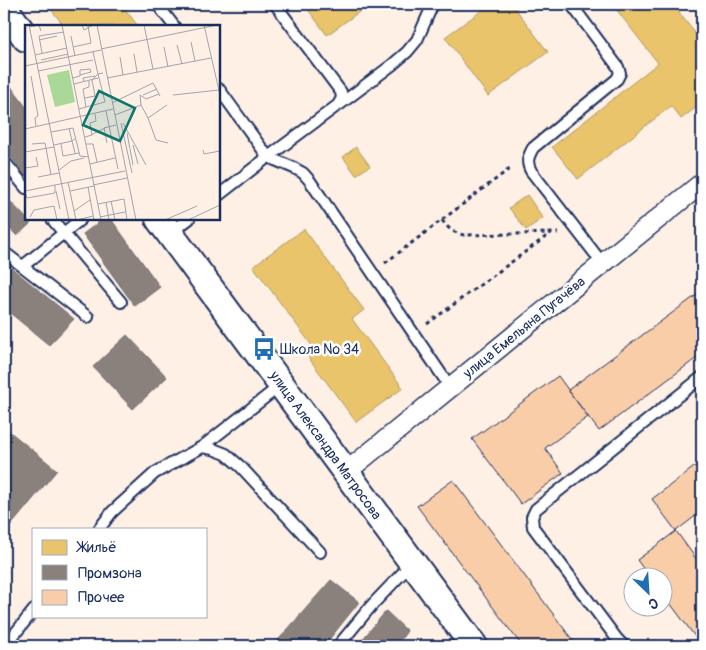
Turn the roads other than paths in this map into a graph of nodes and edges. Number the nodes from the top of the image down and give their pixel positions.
1 (158, 4) edge
2 (275, 4) edge
3 (433, 4) edge
4 (572, 4) edge
5 (4, 7) edge
6 (173, 25) edge
7 (25, 37) edge
8 (220, 90) edge
9 (338, 105) junction
10 (268, 157) junction
11 (4, 161) edge
12 (702, 183) edge
13 (25, 187) edge
14 (220, 194) edge
15 (53, 220) edge
16 (80, 220) edge
17 (173, 224) edge
18 (63, 233) junction
19 (4, 252) edge
20 (603, 264) junction
21 (23, 266) junction
22 (121, 302) dead end
23 (88, 317) dead end
24 (702, 377) edge
25 (282, 385) junction
26 (450, 387) junction
27 (202, 447) junction
28 (346, 472) junction
29 (100, 528) edge
30 (320, 552) dead end
31 (413, 562) junction
32 (32, 612) edge
33 (5, 646) edge
34 (338, 646) edge
35 (474, 646) edge
36 (624, 646) edge

1 - 6 lane
2 - 9 lane
3 - 9 lane
4 - 20 lane
5 - 7 street
8 - 10 lane
9 - 10 lane
10 - 14 lane
10 - 26 lane
11 - 13 lane
12 - 20 street, улица Емельяна Пугачёва
15 - 18 lane
16 - 18 lane
17 - 25 street, улица Александра Матросова
18 - 21 lane
18 - 22 lane
19 - 21 lane
20 - 26 street, улица Емельяна Пугачёва
21 - 23 lane
24 - 36 lane
25 - 27 lane
25 - 28 street, улица Александра Матросова
26 - 28 street, улица Емельяна Пугачёва
27 - 29 lane
27 - 30 lane
28 - 31 street, улица Александра Матросова
31 - 34 lane
31 - 35 street, улица Александра Матросова
32 - 33 lane

